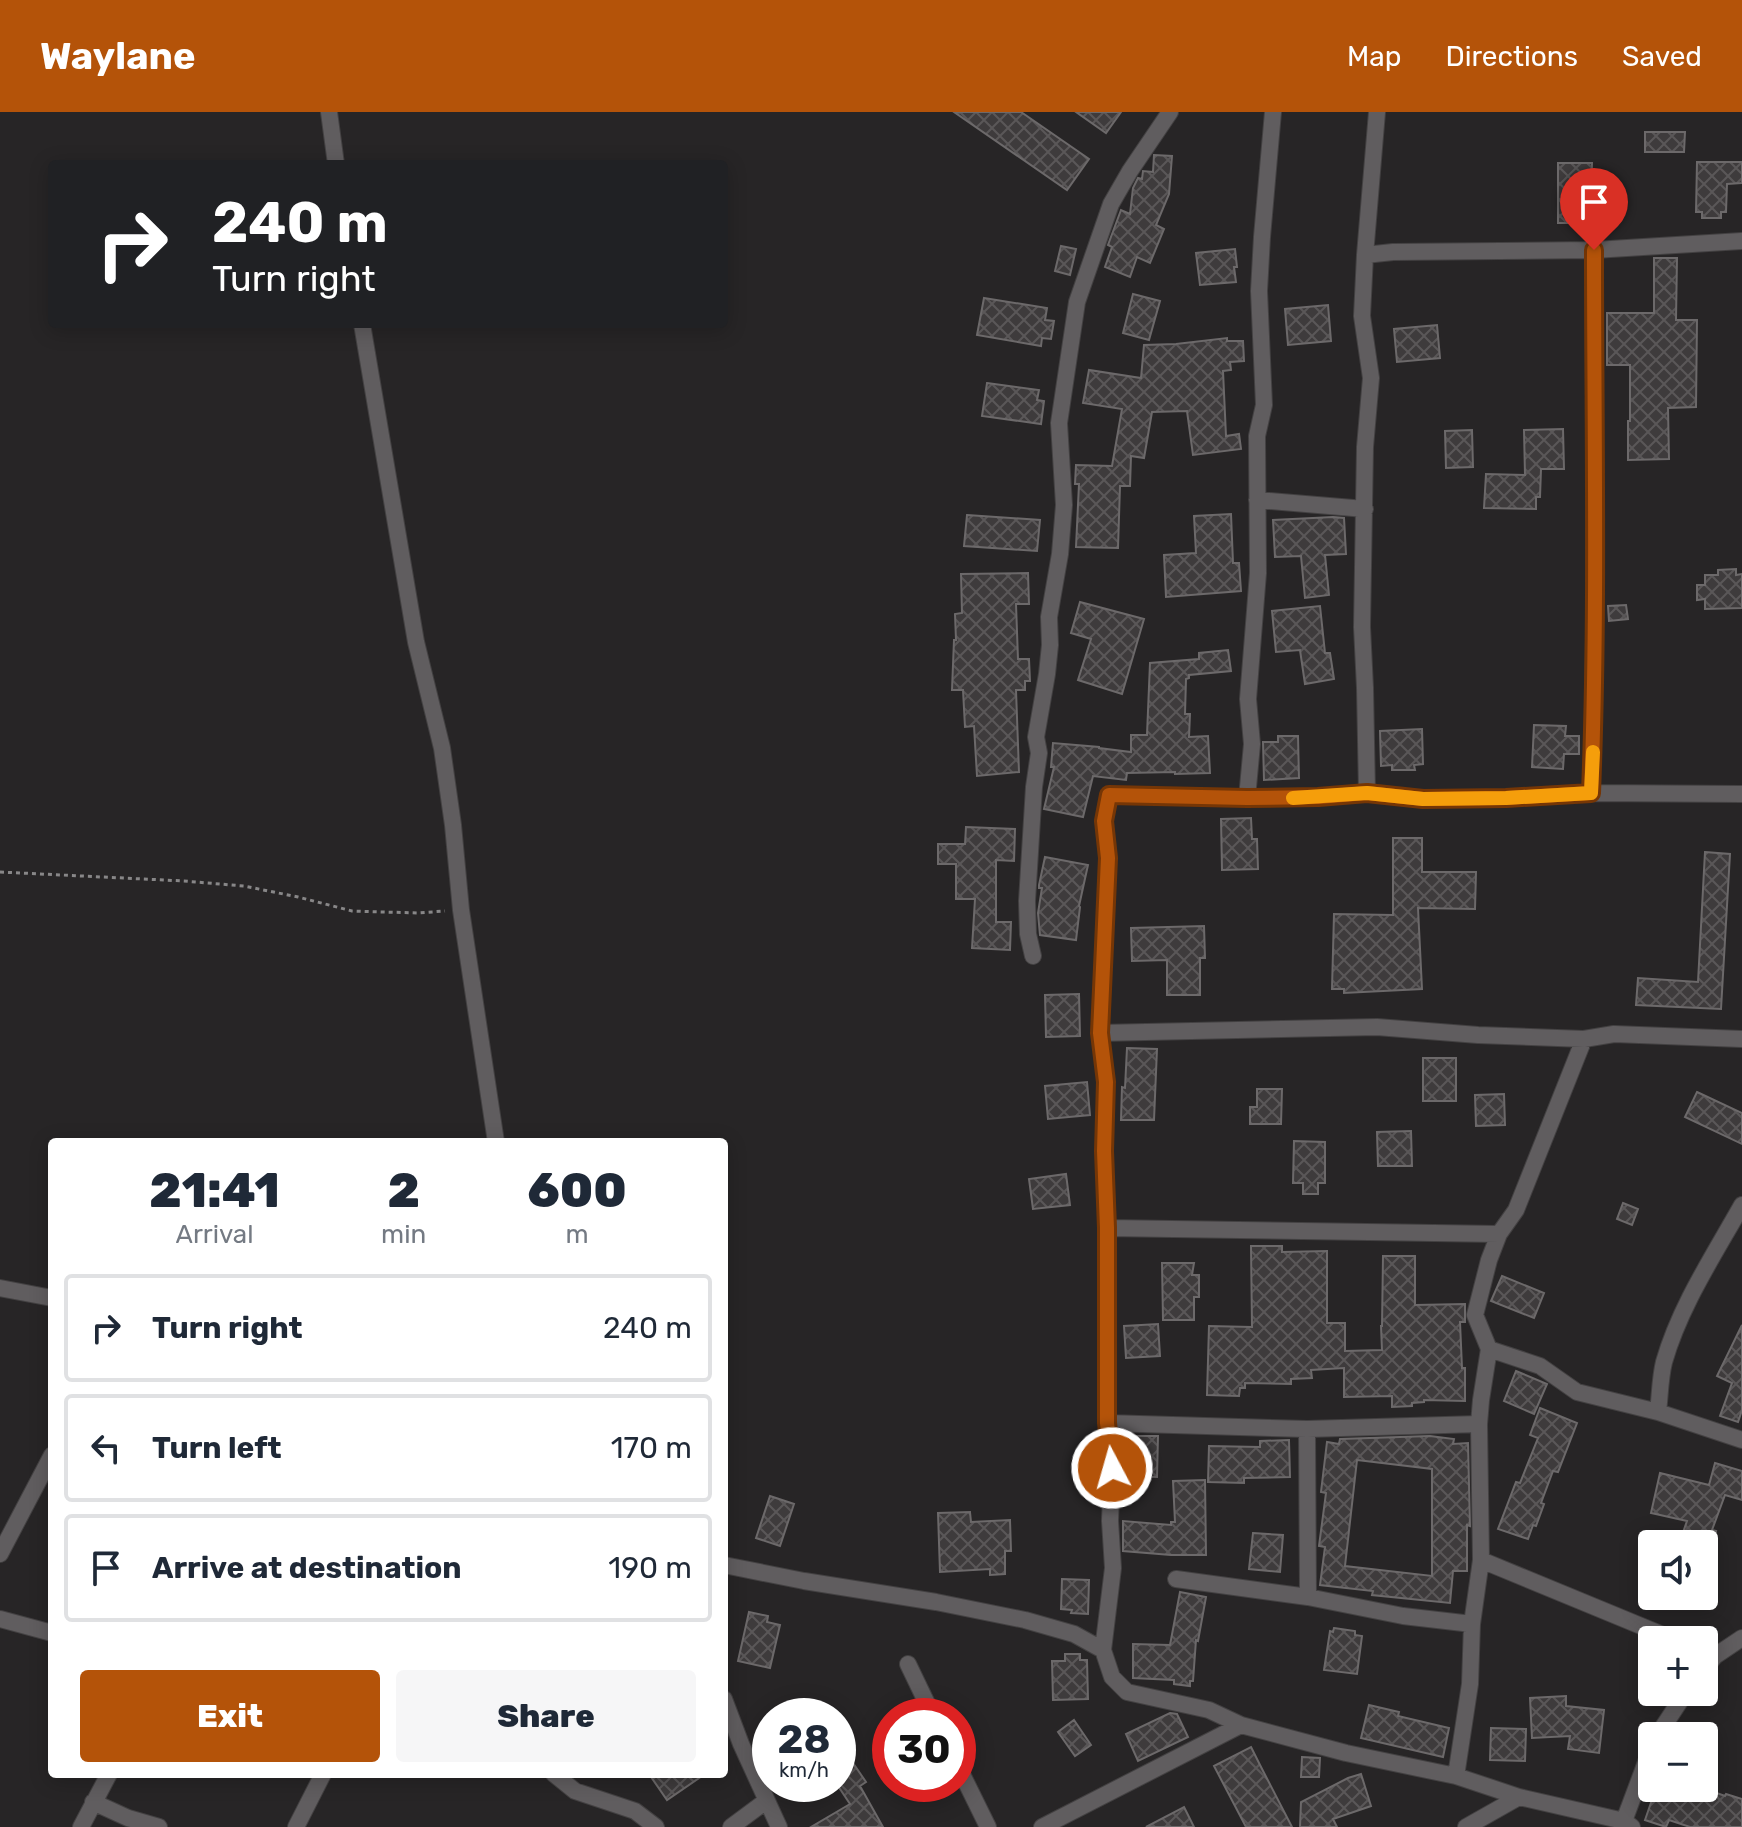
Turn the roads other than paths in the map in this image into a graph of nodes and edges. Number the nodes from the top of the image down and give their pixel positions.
1 (329, 112) edge
2 (1170, 112) edge
3 (1273, 112) edge
4 (1377, 112) edge
5 (335, 160) edge
6 (1742, 241) edge
7 (1594, 250) junction
8 (1365, 255) junction
9 (363, 328) edge
10 (1257, 500) junction
11 (1365, 509) junction
12 (1367, 793) junction
13 (1591, 793) junction
14 (1742, 794) edge
15 (1247, 798) junction
16 (1033, 956) dead end
17 (1100, 1033) junction
18 (1584, 1039) junction
19 (1742, 1039) edge
20 (495, 1138) edge
21 (1742, 1205) edge
22 (1107, 1228) junction
23 (1499, 1234) junction
24 (0, 1288) edge
25 (48, 1297) edge
26 (1489, 1349) junction
27 (1658, 1412) junction
28 (1107, 1423) junction
29 (1479, 1424) junction
30 (1307, 1429) junction
31 (1742, 1440) edge
32 (48, 1463) edge
33 (0, 1554) edge
34 (1481, 1560) junction
35 (728, 1566) edge
36 (1176, 1579) dead end
37 (1308, 1597) junction
38 (0, 1619) edge
39 (1472, 1624) junction
40 (1641, 1626) edge
41 (48, 1632) edge
42 (1742, 1639) edge
43 (1103, 1650) junction
44 (1718, 1650) edge
45 (908, 1664) dead end
46 (924, 1698) edge
47 (728, 1710) edge
48 (1241, 1725) junction
49 (752, 1769) edge
50 (1456, 1776) junction
51 (107, 1778) edge
52 (321, 1778) edge
53 (560, 1778) edge
54 (1638, 1787) edge
55 (1519, 1797) junction
56 (93, 1802) junction
57 (765, 1802) edge
58 (766, 1802) edge
59 (976, 1802) edge
60 (1628, 1824) edge
61 (81, 1827) edge
62 (159, 1827) edge
63 (296, 1827) edge
64 (656, 1827) edge
65 (731, 1827) edge
66 (779, 1827) edge
67 (988, 1827) edge
68 (1042, 1827) edge
69 (1466, 1827) edge

1 - 5 street
2 - 16 street
3 - 10 street
4 - 8 street
6 - 7 street
7 - 8 street
7 - 13 street
8 - 11 street
9 - 20 street
10 - 11 street
10 - 15 street
11 - 12 street
12 - 13 street
12 - 15 street
13 - 14 street
15 - 17 street
17 - 18 street
17 - 22 street
18 - 19 street
18 - 23 street
21 - 27 street
22 - 23 street
22 - 28 street
23 - 26 street
24 - 25 street
26 - 27 street
26 - 29 street
27 - 31 street
28 - 30 street
28 - 43 street
29 - 30 street
29 - 34 street
30 - 37 street
32 - 33 street
34 - 39 street
34 - 40 street
35 - 43 street
36 - 37 street
37 - 39 street
38 - 41 street
39 - 50 street
42 - 44 street
43 - 48 street
45 - 46 street
47 - 49 street
48 - 50 street
48 - 68 street
50 - 55 street
51 - 56 street
52 - 63 street
53 - 64 street
54 - 60 street
55 - 60 street
55 - 69 street
56 - 61 street
56 - 62 street
57 - 65 street
58 - 66 street
59 - 67 street

